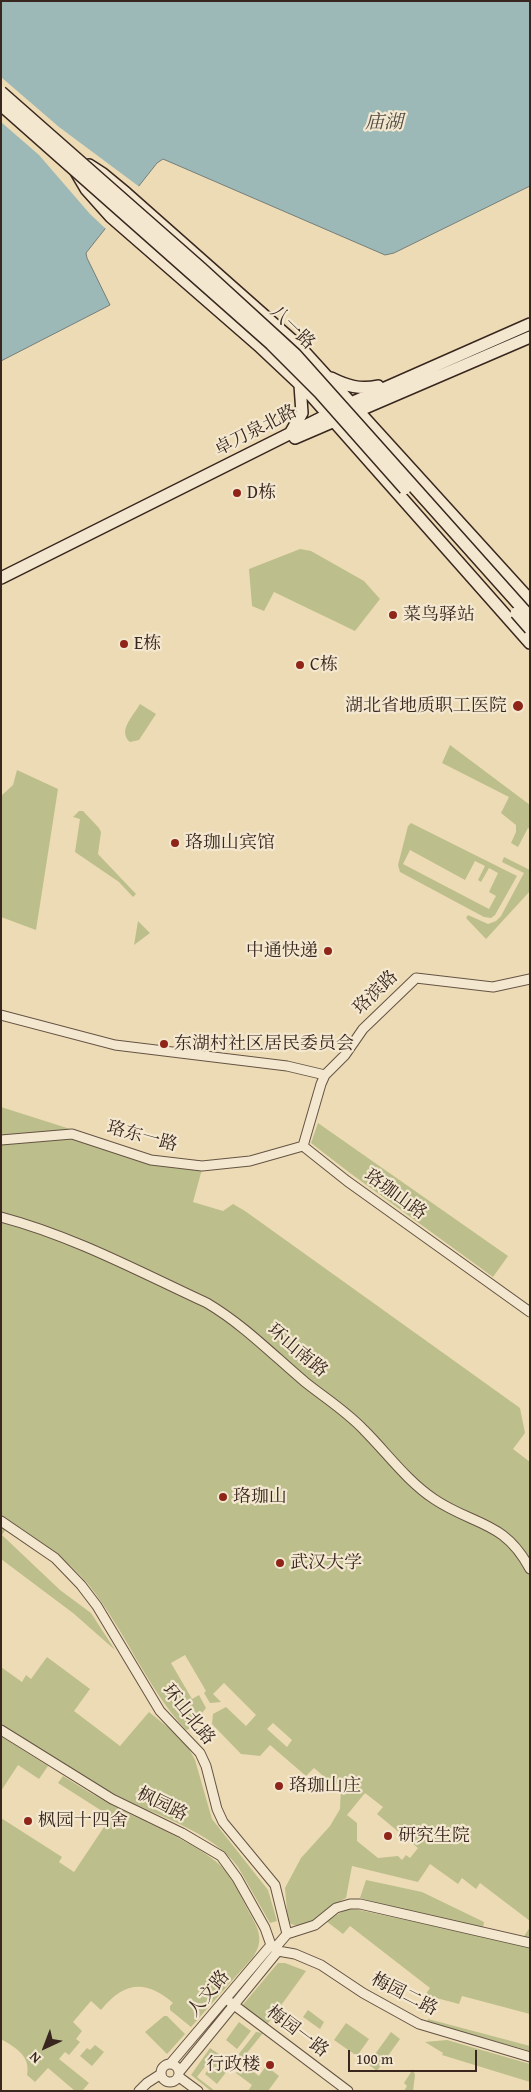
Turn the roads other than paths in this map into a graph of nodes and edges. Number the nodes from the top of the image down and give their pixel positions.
1 (1, 92) edge
2 (1, 105) edge
3 (74, 162) junction
4 (530, 324) edge
5 (530, 337) edge
6 (327, 376) junction
7 (406, 377) junction
8 (300, 384) junction
9 (354, 407) junction
10 (332, 418) junction
11 (290, 432) junction
12 (461, 524) junction
13 (440, 543) junction
14 (1, 578) edge
15 (1, 584) edge
16 (530, 600) edge
17 (530, 617) edge
18 (530, 629) edge
19 (530, 643) edge
20 (530, 979) edge
21 (1, 1015) edge
22 (325, 1075) junction
23 (1, 1140) edge
24 (303, 1146) junction
25 (1, 1217) edge
26 (530, 1312) edge
27 (1, 1521) edge
28 (530, 1569) edge
29 (1, 1730) edge
30 (287, 1934) junction
31 (530, 1943) edge
32 (275, 1948) junction
33 (230, 2002) junction
34 (530, 2057) edge
35 (171, 2063) junction
36 (161, 2074) junction
37 (179, 2074) junction
38 (139, 2091) edge
39 (198, 2091) edge
40 (348, 2091) edge

1 - 3 main road, 八一路, bridge
2 - 3 main road, 八一路, bridge
3 - 6 main road, bridge
3 - 8 main road, bridge
3 - 17 main road, 八一路, bridge
3 - 18 main road, 八一路, bridge
4 - 7 main road, 卓刀泉北路
5 - 9 main road, 卓刀泉北路
6 - 7 main road
6 - 9 main road
7 - 9 main road, 卓刀泉北路
8 - 10 main road
8 - 11 main road
9 - 10 main road, 卓刀泉北路
9 - 12 main road
10 - 11 main road, 卓刀泉北路
10 - 13 main road
10 - 15 main road, 卓刀泉北路
11 - 14 main road, 卓刀泉北路
12 - 13 main road
12 - 16 main road
13 - 19 main road
20 - 22 street, 珞滨路
21 - 22 street
22 - 24 street
23 - 24 street, 珞东一路
24 - 26 street, 珞珈山路
25 - 28 street, 环山南路
27 - 30 street, 环山北路
29 - 32 street, 枫园路
30 - 31 street
30 - 32 street
32 - 33 street, 人文路
32 - 34 street, 梅园二路
33 - 35 street, 人文路
33 - 37 street
33 - 40 street, 梅园一路
35 - 36 street
35 - 37 street
36 - 37 street
36 - 38 street
37 - 39 street

